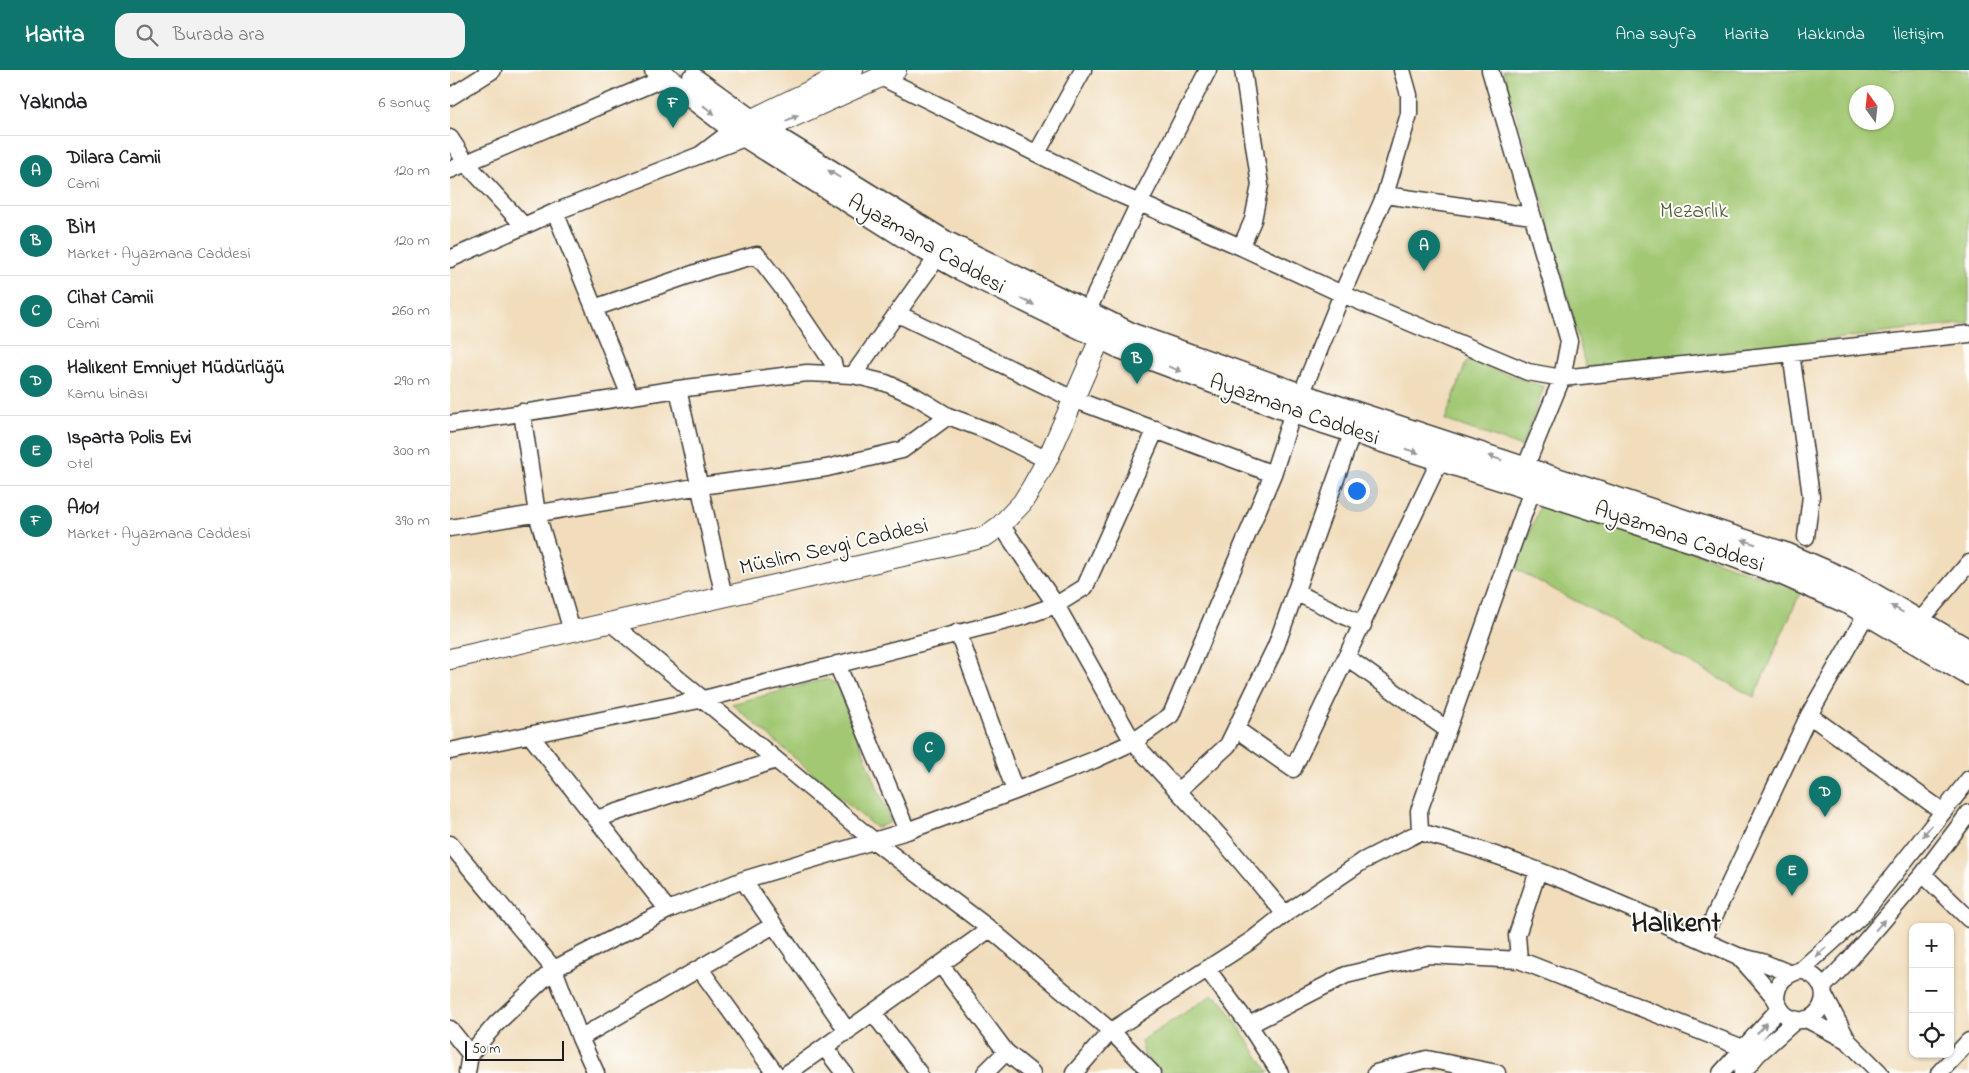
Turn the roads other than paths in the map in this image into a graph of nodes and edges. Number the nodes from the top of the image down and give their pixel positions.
1 (492, 70) edge
2 (853, 70) edge
3 (1083, 70) edge
4 (1208, 70) edge
5 (1243, 70) edge
6 (1490, 70) edge
7 (1405, 71) edge
8 (668, 72) edge
9 (888, 74) edge
10 (450, 97) edge
11 (749, 129) junction
12 (450, 138) edge
13 (1037, 153) junction
14 (467, 164) junction
15 (450, 170) edge
16 (1385, 195) junction
17 (1139, 203) junction
18 (555, 212) junction
19 (1532, 216) junction
20 (524, 226) junction
21 (1242, 247) junction
22 (938, 256) junction
23 (450, 259) edge
24 (1342, 294) junction
25 (594, 308) junction
26 (898, 314) junction
27 (1083, 321) junction
28 (1104, 331) junction
29 (1969, 334) edge
30 (1791, 353) junction
31 (836, 374) junction
32 (854, 375) junction
33 (1562, 378) junction
34 (678, 389) junction
35 (630, 396) junction
36 (1074, 399) junction
37 (1297, 404) junction
38 (522, 412) junction
39 (948, 416) junction
40 (450, 424) edge
41 (1156, 429) junction
42 (1353, 432) junction
43 (1442, 451) junction
44 (1047, 460) junction
45 (1525, 468) junction
46 (1273, 474) junction
47 (701, 486) junction
48 (1559, 489) junction
49 (1532, 490) junction
50 (537, 514) junction
51 (1002, 525) junction
52 (450, 528) edge
53 (1806, 537) dead end
54 (1969, 562) edge
55 (1295, 592) junction
56 (724, 597) junction
57 (1056, 605) junction
58 (1867, 613) junction
59 (1919, 622) junction
60 (610, 623) junction
61 (1363, 625) junction
62 (572, 632) junction
63 (958, 632) junction
64 (1969, 651) edge
65 (1348, 658) junction
66 (450, 659) edge
67 (837, 664) junction
68 (1969, 674) edge
69 (704, 699) junction
70 (1809, 715) junction
71 (1236, 729) junction
72 (1446, 729) junction
73 (530, 735) junction
74 (1133, 742) junction
75 (450, 752) edge
76 (776, 760) junction
77 (1969, 779) edge
78 (1015, 791) junction
79 (1178, 792) junction
80 (1942, 811) junction
81 (1969, 813) edge
82 (596, 819) junction
83 (1964, 830) edge
84 (908, 831) junction
85 (1420, 832) junction
86 (874, 841) junction
87 (450, 844) edge
88 (1538, 871) junction
89 (1923, 874) junction
90 (743, 880) junction
91 (668, 910) junction
92 (1285, 914) junction
93 (1969, 919) edge
94 (774, 925) junction
95 (990, 929) junction
96 (1703, 940) junction
97 (1738, 956) junction
98 (1519, 960) junction
99 (941, 965) junction
100 (700, 969) junction
101 (1207, 969) junction
102 (554, 970) junction
103 (1795, 972) junction
104 (1824, 992) junction
105 (1777, 1004) junction
106 (874, 1014) junction
107 (1801, 1020) junction
108 (1249, 1025) junction
109 (450, 1029) edge
110 (1111, 1031) junction
111 (848, 1032) junction
112 (580, 1038) junction
113 (1848, 1041) junction
114 (1969, 1041) edge
115 (825, 1048) junction
116 (1743, 1048) junction
117 (1006, 1052) junction
118 (470, 1054) junction
119 (467, 1073) edge
120 (596, 1073) edge
121 (774, 1073) edge
122 (788, 1073) edge
123 (844, 1073) edge
124 (919, 1073) edge
125 (985, 1073) edge
126 (1032, 1073) edge
127 (1074, 1073) edge
128 (1152, 1073) edge
129 (1280, 1073) edge
130 (1376, 1073) edge
131 (1497, 1073) edge
132 (1721, 1073) edge
133 (1742, 1073) edge
134 (1880, 1073) edge
135 (1939, 1073) edge

1 - 10 street
2 - 11 street
3 - 13 street
4 - 17 street
5 - 21 street
6 - 19 street
7 - 16 street
8 - 11 main road, Ayazmana Caddesi
8 - 14 street
11 -> 9 street
9 - 13 street
11 - 18 street
11 - 22 main road, Ayazmana Caddesi
27 -> 11 main road, Ayazmana Caddesi
12 - 14 street
13 - 17 street
14 - 15 street
14 - 20 street
16 - 19 street
16 - 24 street
17 - 21 street
17 - 27 street
18 - 20 street
18 - 25 street
19 - 33 street
20 - 23 street
21 - 24 street
22 - 26 street
22 -> 27 main road, Ayazmana Caddesi
24 - 33 street
24 - 37 street
25 - 31 street
25 - 35 street
26 - 32 street
26 - 36 street
27 - 28 main road, Ayazmana Caddesi
28 - 36 street, Müslim Sevgi Caddesi
28 - 37 main road, Ayazmana Caddesi
29 - 30 street
30 - 33 street
30 - 53 street
31 - 32 street
31 - 34 street
32 - 39 street
33 - 45 street
34 - 35 street
34 - 47 street
35 - 38 street
36 - 41 street
36 - 44 street, Müslim Sevgi Caddesi
37 - 42 main road, Ayazmana Caddesi
37 - 43 main road, Ayazmana Caddesi
37 - 46 street
38 - 40 street
38 - 50 street
39 - 44 street
39 - 47 street
41 - 46 street
41 - 57 street
42 -> 43 main road, Ayazmana Caddesi
42 - 55 street
45 -> 43 main road, Ayazmana Caddesi
43 - 49 main road, Ayazmana Caddesi
43 - 61 street
44 - 51 street, Müslim Sevgi Caddesi
45 - 48 main road, Ayazmana Caddesi
46 - 74 street
47 - 50 street
47 - 56 street
48 - 49 main road, Ayazmana Caddesi
48 - 58 main road, Ayazmana Caddesi
59 -> 48 main road, Ayazmana Caddesi
49 - 72 street
50 - 52 street
50 - 62 street
51 - 56 street, Müslim Sevgi Caddesi
51 - 57 street
54 - 59 street
55 - 61 street
55 - 71 street
56 - 60 street, Müslim Sevgi Caddesi
57 - 63 street
57 - 74 street
58 - 68 main road, Ayazmana Caddesi
58 - 70 street
59 - 64 main road, Ayazmana Caddesi
60 - 62 street, Müslim Sevgi Caddesi
60 - 69 street
61 - 65 street
62 - 66 street, Müslim Sevgi Caddesi
63 - 67 street
63 - 78 street
65 - 71 street
65 - 72 street
67 - 69 street
67 - 84 street
69 - 73 street
69 - 76 street
70 - 80 street
70 - 96 street
71 - 79 street
72 - 85 street
73 - 75 street
73 - 82 street
74 - 78 street
74 - 79 street
76 - 82 street
76 - 86 street
77 - 80 street
78 - 84 street
79 - 92 street
80 -> 103 street
81 - 83 street
82 - 91 street
83 - 89 street
84 - 86 street
85 - 88 street
85 - 92 street
86 - 90 street
86 - 95 street
87 - 102 street
88 - 96 street
88 - 98 street
89 - 93 street
104 -> 89 street
90 - 91 street
90 - 94 street
91 - 102 street
92 - 101 street
94 - 100 street
94 - 111 street
95 - 99 street
95 - 110 street
96 - 97 street
97 - 103 street
97 - 105 street
98 - 108 street
98 - 116 street
99 - 106 street
99 - 117 street
100 - 112 street
100 - 121 street
101 - 108 street
101 - 110 street
102 - 112 street
102 - 118 street
103 - 104 street
103 - 105 street
104 - 107 street
104 - 113 street
105 - 107 street
116 -> 105 street
106 - 111 street
106 - 124 street
107 - 113 street
107 - 133 street
108 - 129 street
109 - 118 street
110 - 127 street
110 - 128 street
111 - 115 street
112 - 120 street
113 - 134 street
114 - 135 street
115 - 122 street
115 - 123 street
116 - 132 street
117 - 125 street
117 - 126 street
118 - 119 street
130 - 131 street

